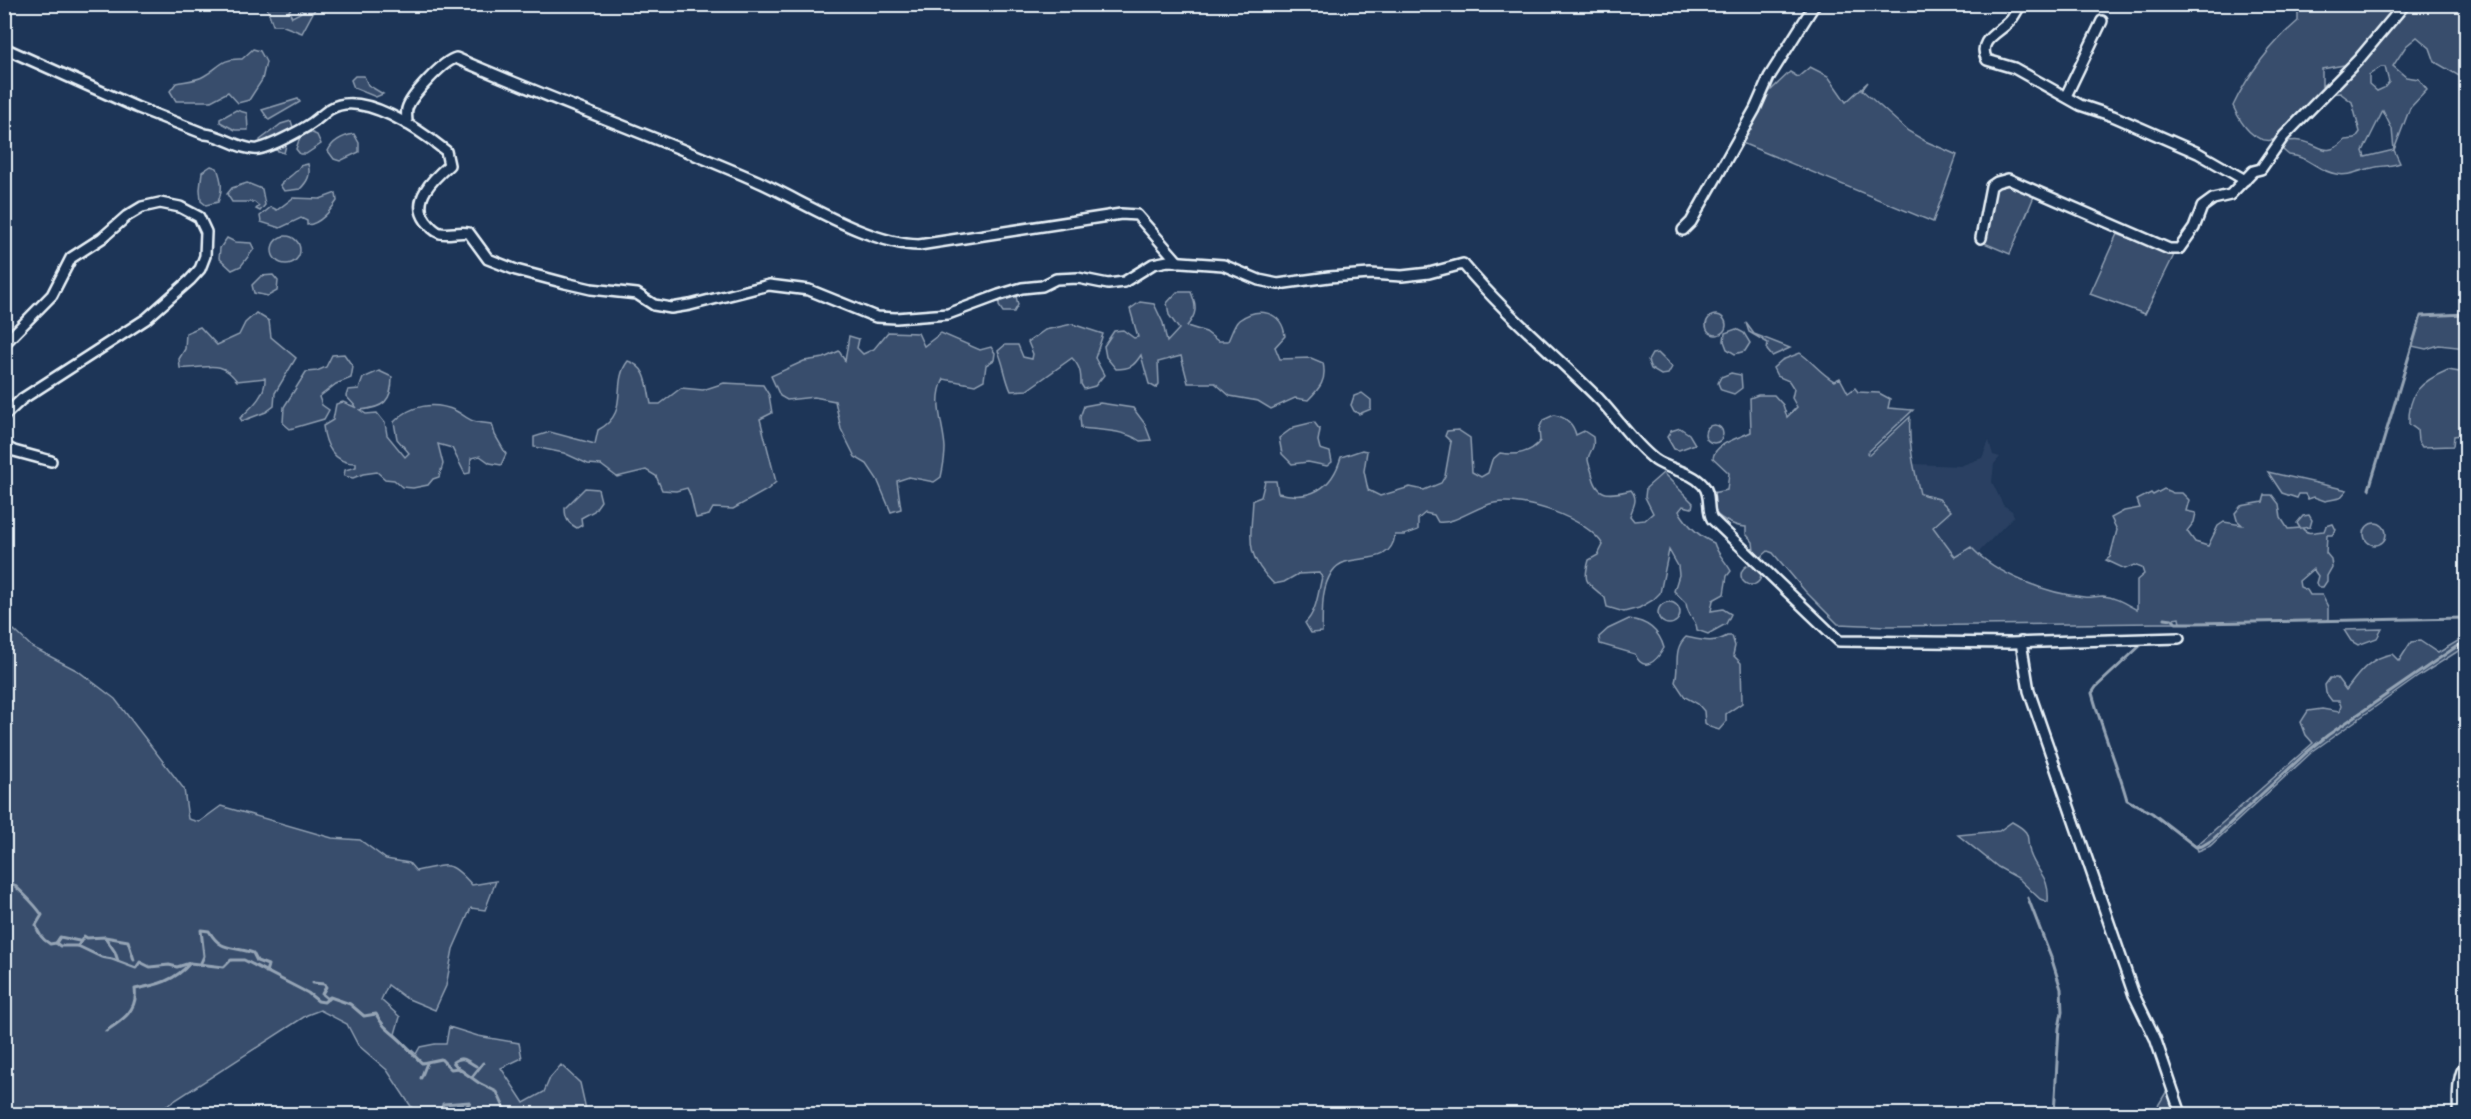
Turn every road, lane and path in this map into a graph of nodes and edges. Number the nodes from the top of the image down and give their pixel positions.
1 (1815, 4) edge
2 (2021, 4) edge
3 (2405, 4) edge
4 (2102, 21) dead end
5 (4, 48) edge
6 (2066, 96) junction
7 (406, 124) junction
8 (2245, 180) junction
9 (1683, 230) dead end
10 (1981, 238) dead end
11 (1178, 262) junction
12 (4, 344) edge
13 (4, 416) edge
14 (4, 446) edge
15 (51, 461) dead end
16 (2179, 638) dead end
17 (2021, 642) junction
18 (2466, 1065) edge
19 (2181, 1114) edge
20 (2457, 1114) edge

1 - 9 street
2 - 6 street
3 - 8 street
4 - 6 street
5 - 7 street
6 - 8 street
7 - 11 street
7 - 11 street
8 - 10 street
11 - 17 street
12 - 13 street
14 - 15 street
16 - 17 street
17 - 19 street
18 - 20 street

